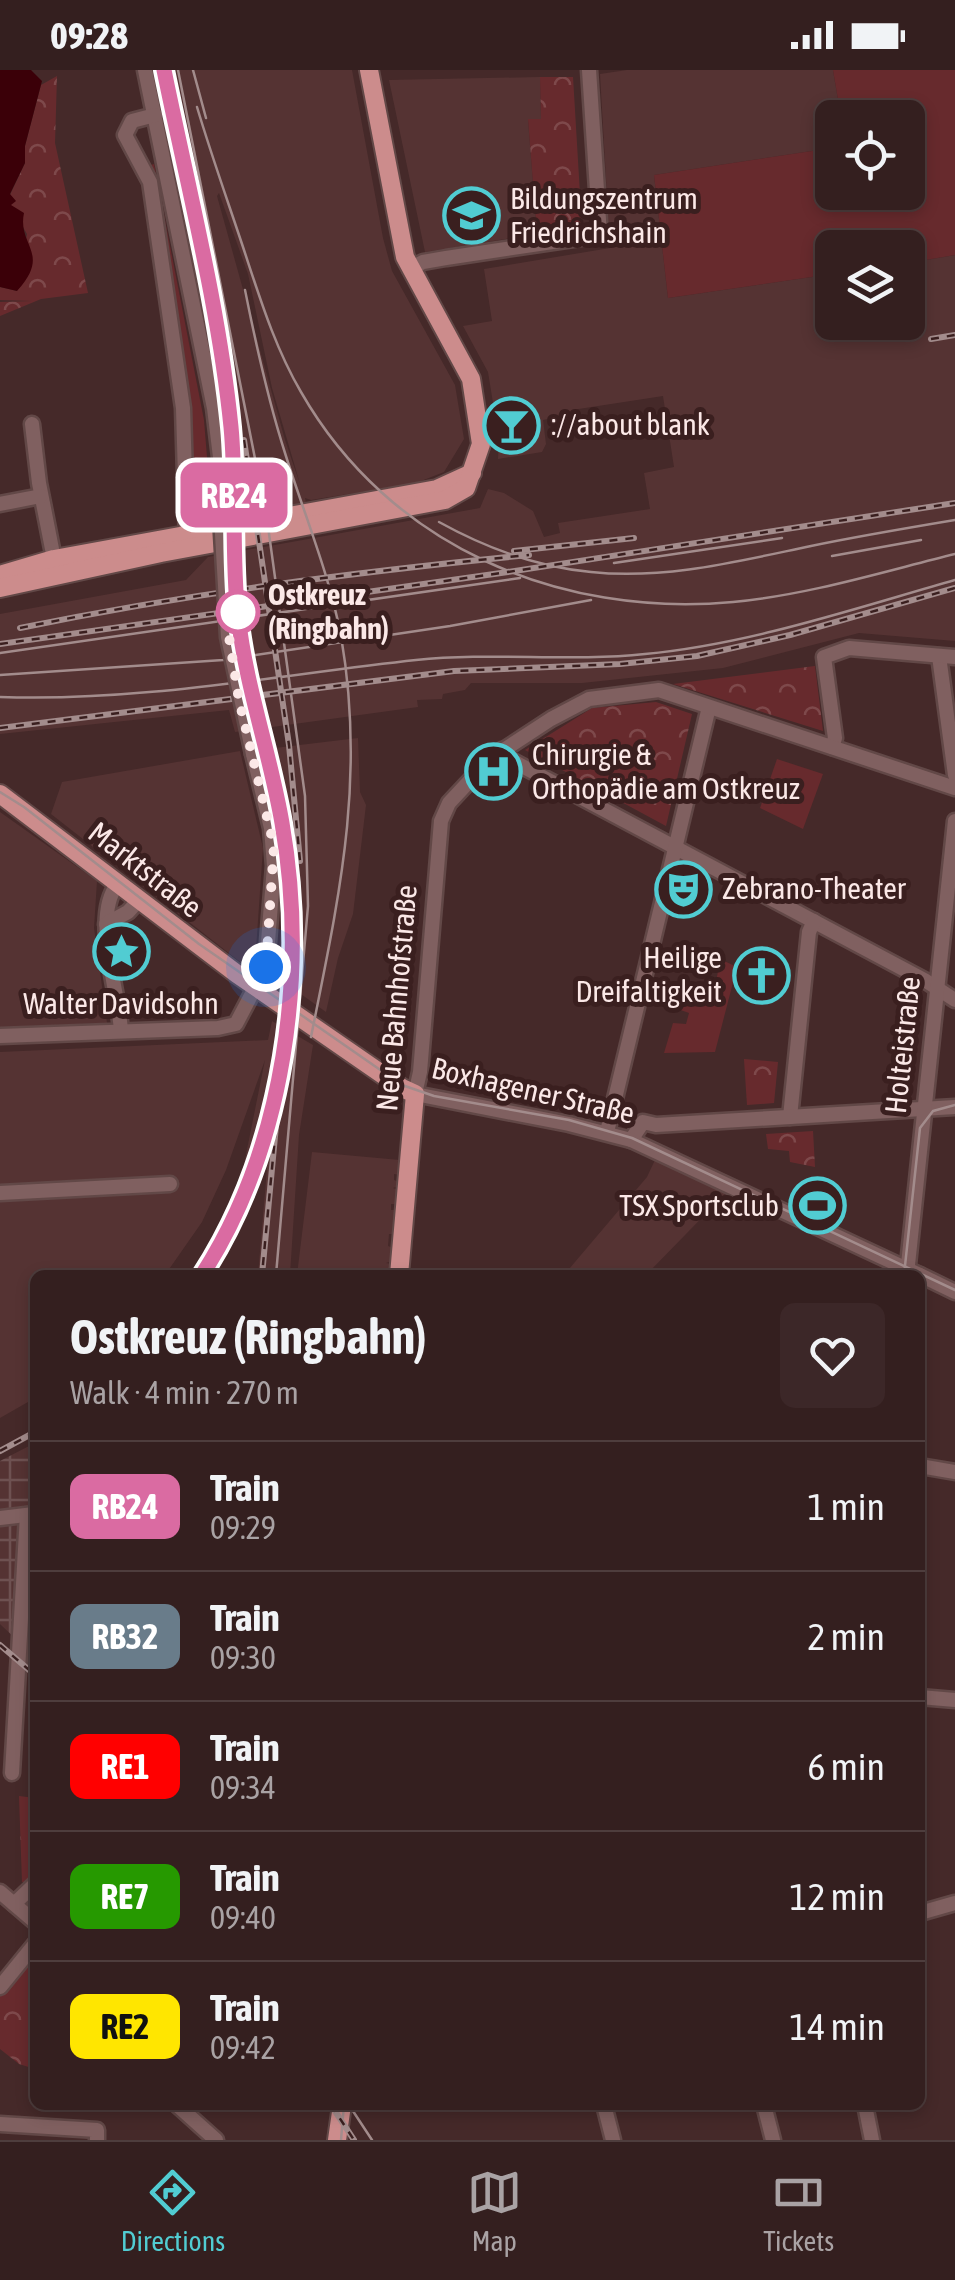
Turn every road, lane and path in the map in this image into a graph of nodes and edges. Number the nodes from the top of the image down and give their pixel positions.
1 (146, 70) edge
2 (369, 70) edge
3 (589, 70) edge
4 (155, 116) junction
5 (410, 269) junction
6 (32, 424) dead end
7 (41, 496) junction
8 (0, 504) edge
9 (187, 541) junction
10 (56, 567) junction
11 (0, 575) edge
12 (0, 588) edge
13 (947, 656) edge
14 (709, 706) junction
15 (832, 748) junction
16 (502, 750) junction
17 (955, 775) edge
18 (955, 788) edge
19 (0, 794) edge
20 (955, 821) edge
21 (675, 846) junction
22 (117, 885) junction
23 (138, 900) junction
24 (814, 921) junction
25 (106, 924) junction
26 (256, 988) junction
27 (937, 988) junction
28 (955, 1000) edge
29 (121, 1031) junction
30 (0, 1036) edge
31 (416, 1094) junction
32 (955, 1107) edge
33 (924, 1109) junction
34 (790, 1117) junction
35 (607, 1132) junction
36 (636, 1142) junction
37 (170, 1184) dead end
38 (0, 1192) edge
39 (399, 1270) edge
40 (906, 1270) edge
41 (914, 1270) edge
42 (925, 1279) edge
43 (955, 1292) edge
44 (925, 1467) edge
45 (955, 1472) edge
46 (30, 1514) edge
47 (0, 1518) edge
48 (30, 1528) edge
49 (925, 1697) edge
50 (955, 1700) edge
51 (12, 1773) dead end
52 (30, 1889) edge
53 (0, 1892) edge
54 (955, 1903) edge
55 (14, 1904) junction
56 (925, 1912) edge
57 (30, 1918) edge
58 (30, 1950) edge
59 (0, 1987) edge
60 (183, 2110) edge
61 (341, 2110) edge
62 (350, 2110) edge
63 (605, 2110) edge
64 (765, 2110) edge
65 (865, 2110) edge
66 (0, 2124) edge
67 (97, 2140) edge
68 (216, 2140) edge
69 (337, 2140) edge
70 (347, 2140) edge
71 (612, 2140) edge
72 (773, 2140) edge
73 (872, 2140) edge

1 - 4 street
2 - 5 main road
3 - 5 street
4 - 9 street
4 - 26 street, bridge
5 - 9 main road
6 - 7 street
7 - 8 street
7 - 10 street
9 - 10 main road
10 - 11 main road
10 - 12 main road
13 - 15 street
13 - 17 street
14 - 15 street, Neue Bahnhofstraße
14 - 16 street, Neue Bahnhofstraße
14 - 21 street
15 - 18 street, Neue Bahnhofstraße
16 - 21 street
16 - 31 street, Neue Bahnhofstraße
19 - 22 main road, Marktstraße
20 - 27 street, Holteistraße
21 - 24 street
21 - 35 street
22 - 23 main road, Marktstraße
22 - 25 street
23 - 25 street
23 - 26 main road, Marktstraße
24 - 27 street
24 - 34 street
25 - 29 street
26 - 29 street
26 - 31 main road, Boxhagener Straße
27 - 28 street
27 - 33 street, Holteistraße
29 - 30 street
31 - 35 street, Boxhagener Straße
31 - 39 main road, Neue Bahnhofstraße
32 - 33 street
33 - 34 street
33 - 41 street, Holteistraße
34 - 36 street
35 - 36 street, Boxhagener Straße
36 - 40 street, Boxhagener Straße
37 - 38 street
42 - 43 street, Boxhagener Straße
44 - 45 street
46 - 47 street
48 - 51 street
49 - 50 street
52 - 55 street
53 - 55 street
54 - 56 street
55 - 57 street
58 - 59 street
60 - 68 street
61 - 69 main road
62 - 70 main road
63 - 71 street
64 - 72 street
65 - 73 street
66 - 67 street

